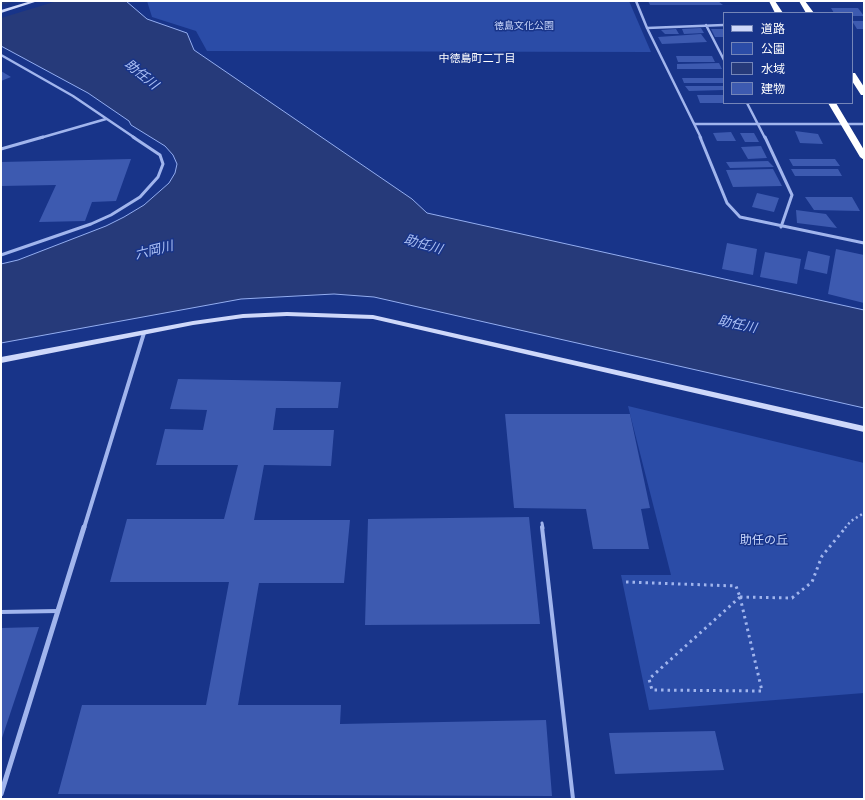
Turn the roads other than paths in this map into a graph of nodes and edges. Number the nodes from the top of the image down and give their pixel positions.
1 (36, 1) edge
2 (636, 1) edge
3 (772, 1) edge
4 (802, 1) edge
5 (1, 12) edge
6 (778, 12) edge
7 (809, 12) edge
8 (706, 25) junction
9 (723, 25) edge
10 (647, 28) junction
11 (1, 55) edge
12 (723, 58) edge
13 (853, 76) edge
14 (864, 93) edge
15 (748, 104) edge
16 (833, 104) edge
17 (106, 119) junction
18 (695, 124) junction
19 (759, 124) junction
20 (844, 124) junction
21 (864, 124) edge
22 (1, 149) edge
23 (864, 157) edge
24 (781, 226) junction
25 (864, 243) edge
26 (1, 255) edge
27 (144, 332) junction
28 (1, 360) edge
29 (864, 429) edge
30 (542, 523) dead end
31 (58, 611) junction
32 (1, 612) edge
33 (1, 794) edge
34 (573, 799) edge

1 - 5 street
2 - 10 street
3 - 6 highway
4 - 7 highway
8 - 9 street
8 - 10 street
8 - 12 street
10 - 18 street
11 - 17 street
13 - 14 highway
15 - 19 street
16 - 20 highway
17 - 22 street
17 - 26 street
18 - 19 street
18 - 24 street
19 - 20 street
19 - 24 street
20 - 21 street
20 - 23 highway
24 - 25 street
27 - 28 street
27 - 29 street
27 - 31 street
30 - 34 lane
31 - 32 lane
31 - 33 street

